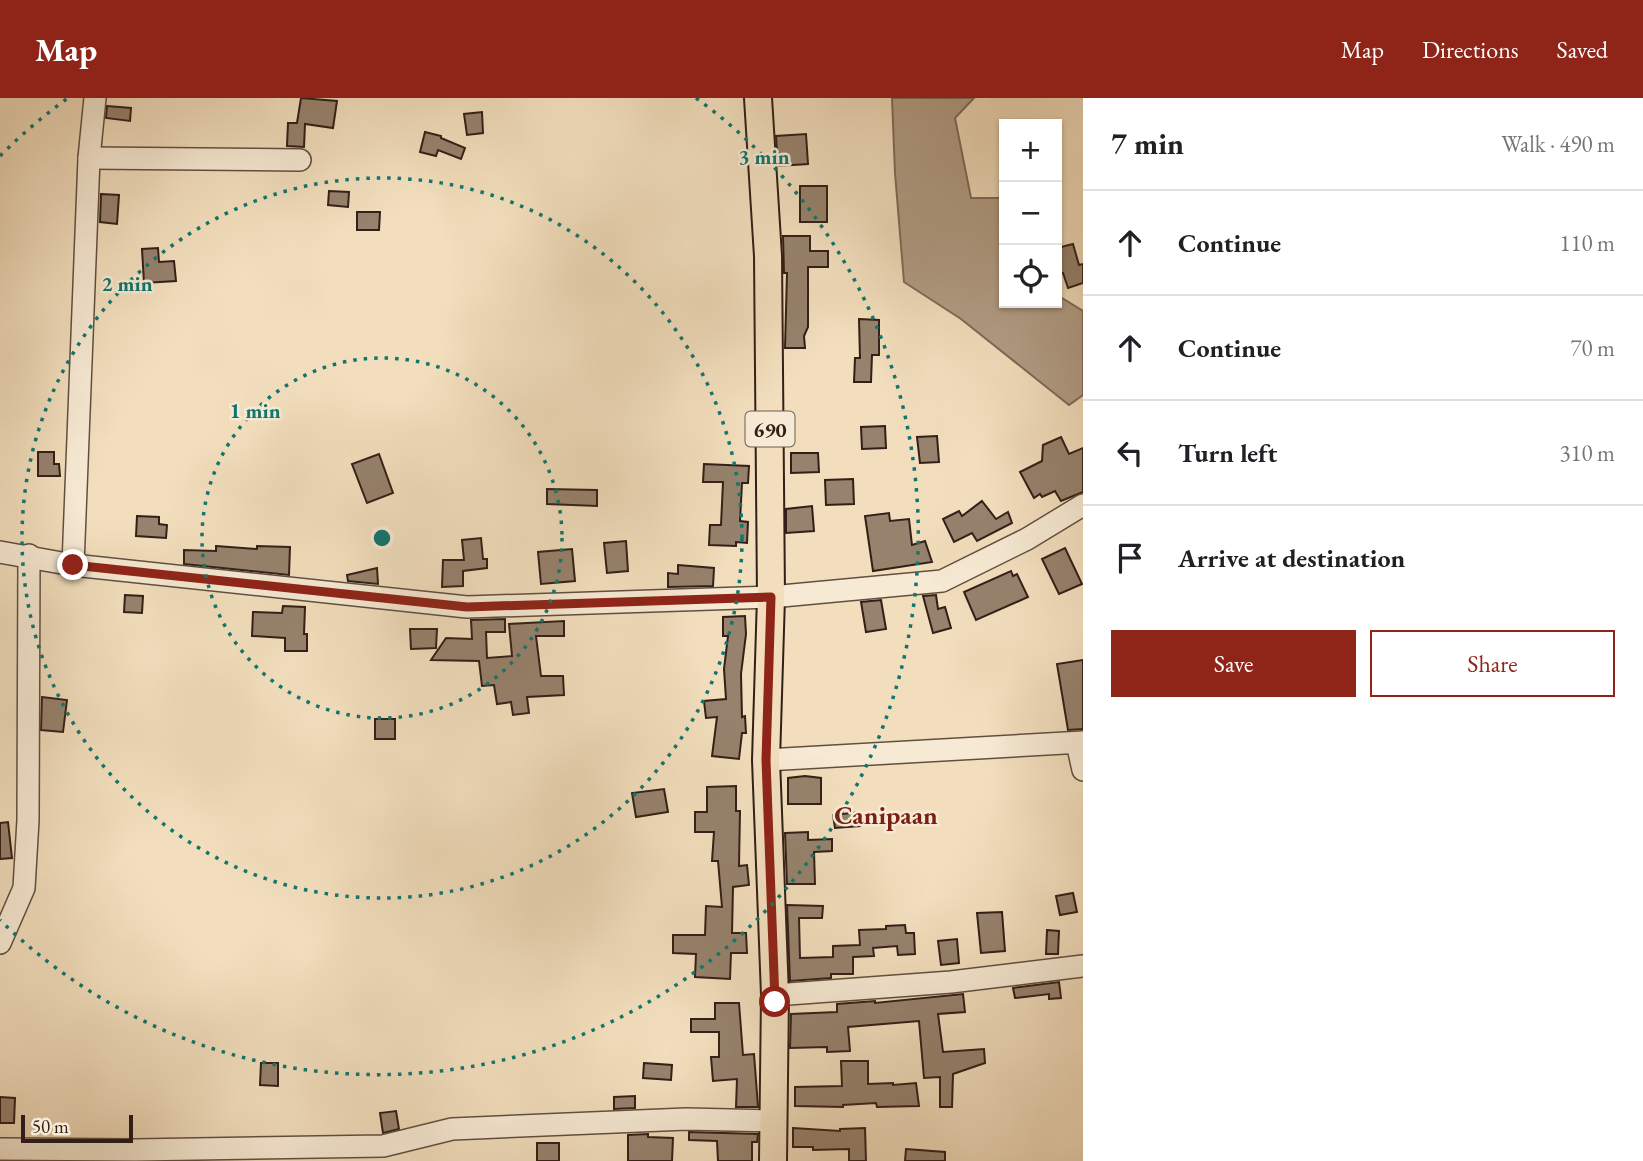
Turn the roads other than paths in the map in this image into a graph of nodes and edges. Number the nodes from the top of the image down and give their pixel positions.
1 (95, 98) edge
2 (758, 98) edge
3 (89, 158) junction
4 (300, 160) dead end
5 (1083, 505) edge
6 (0, 552) edge
7 (29, 555) junction
8 (73, 565) junction
9 (771, 597) junction
10 (1080, 742) edge
11 (766, 760) junction
12 (1083, 770) edge
13 (0, 943) edge
14 (1083, 966) edge
15 (775, 995) junction
16 (774, 1121) junction
17 (0, 1149) edge
18 (774, 1161) edge

1 - 3 street
2 - 9 main road, 690
3 - 4 street
3 - 8 street
5 - 9 street
6 - 7 street
7 - 8 street
7 - 13 street
8 - 9 street
9 - 11 main road, 690
10 - 11 street
10 - 12 street
11 - 15 main road, 690
14 - 15 street
15 - 16 main road, 690
16 - 17 street
16 - 18 main road, 690

